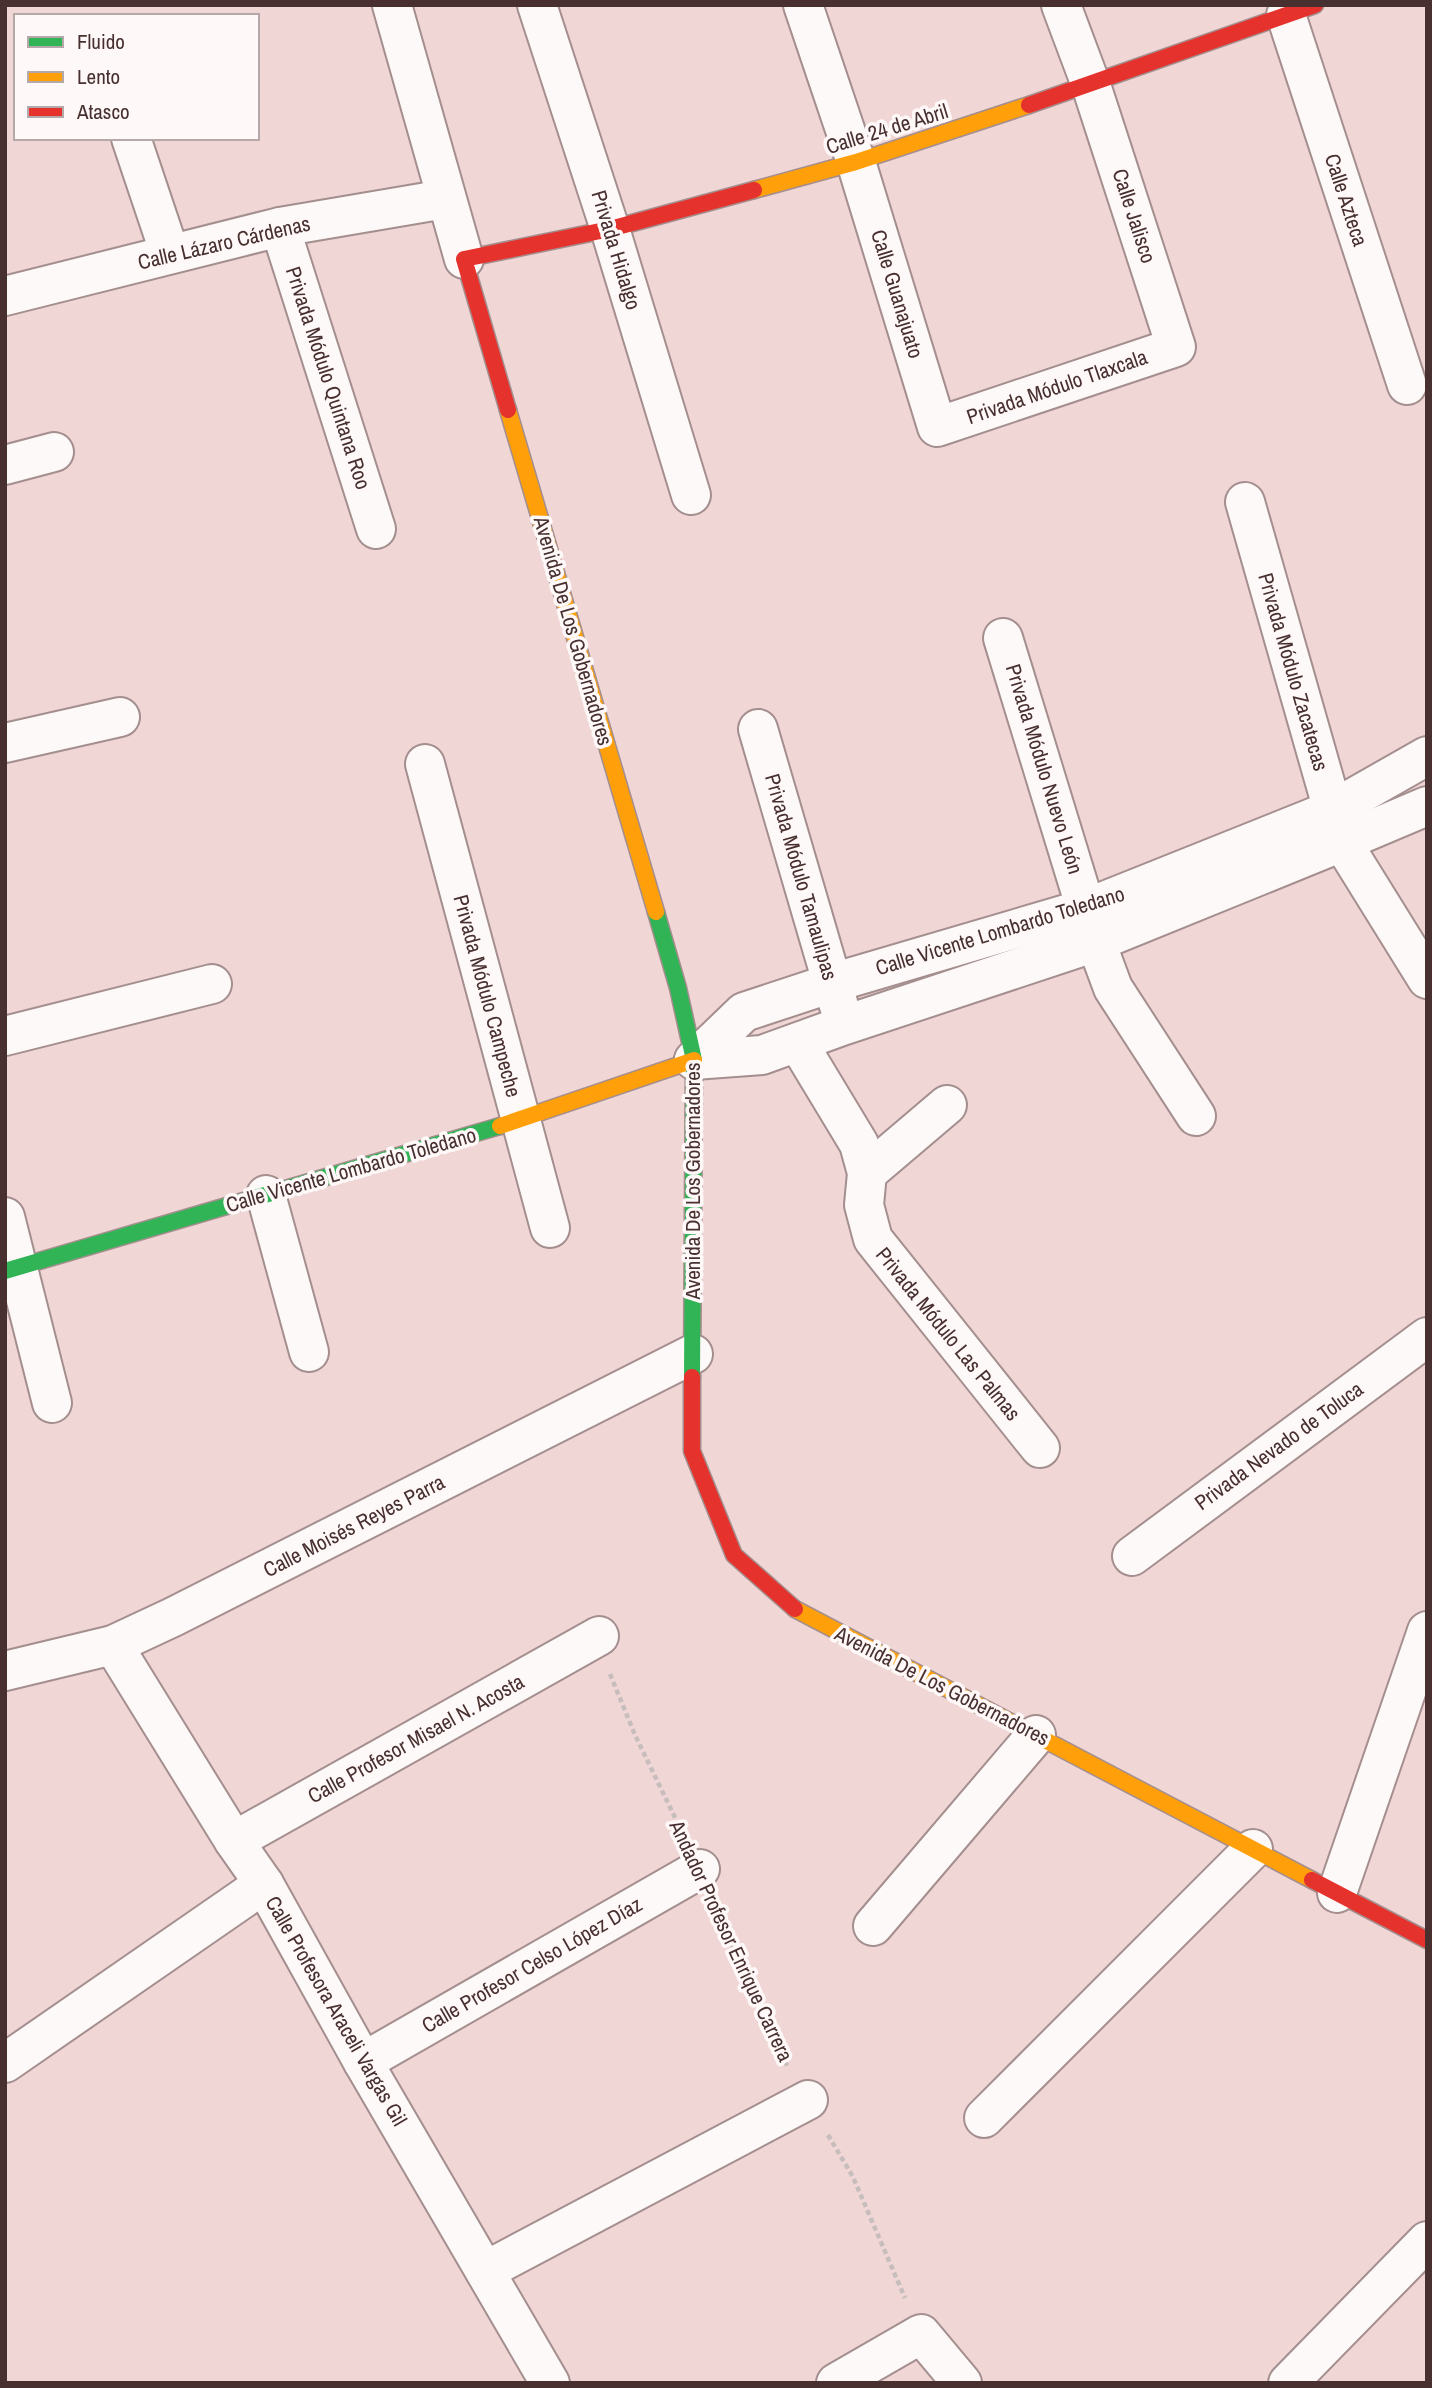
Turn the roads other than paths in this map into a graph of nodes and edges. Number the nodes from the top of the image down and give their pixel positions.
1 (392, 5) edge
2 (537, 5) edge
3 (803, 5) edge
4 (1061, 5) edge
5 (1307, 8) edge
6 (1091, 85) junction
7 (132, 140) edge
8 (856, 162) junction
9 (445, 198) junction
10 (280, 227) junction
11 (610, 229) junction
12 (170, 254) junction
13 (464, 259) junction
14 (5, 296) edge
15 (1176, 347) joint
16 (1407, 385) dead end
17 (937, 427) joint
18 (54, 452) dead end
19 (5, 465) edge
20 (691, 495) dead end
21 (1245, 502) dead end
22 (376, 528) dead end
23 (1003, 638) dead end
24 (120, 717) dead end
25 (758, 729) dead end
26 (5, 743) edge
27 (1427, 756) edge
28 (425, 764) dead end
29 (1427, 806) edge
30 (1337, 826) junction
31 (1091, 925) junction
32 (1427, 978) edge
33 (832, 983) junction
34 (212, 984) dead end
35 (845, 1025) junction
36 (5, 1036) edge
37 (799, 1042) junction
38 (694, 1060) junction
39 (947, 1105) dead end
40 (1196, 1116) dead end
41 (521, 1120) junction
42 (867, 1173) junction
43 (266, 1195) junction
44 (5, 1217) edge
45 (550, 1228) dead end
46 (12, 1270) edge
47 (1427, 1337) edge
48 (309, 1352) dead end
49 (693, 1354) junction
50 (52, 1403) dead end
51 (1040, 1448) dead end
52 (1132, 1556) dead end
53 (1427, 1631) edge
54 (599, 1636) road end
55 (113, 1645) junction
56 (5, 1671) edge
57 (1036, 1735) junction
58 (234, 1841) junction
59 (1253, 1849) junction
60 (700, 1868) road end
61 (264, 1884) junction
62 (1337, 1893) junction
63 (873, 1926) dead end
64 (1427, 1940) edge
65 (363, 2062) junction
66 (5, 2063) edge
67 (808, 2100) road end
68 (984, 2118) dead end
69 (1427, 2241) edge
70 (485, 2270) junction
71 (550, 2383) edge
72 (836, 2383) edge
73 (962, 2383) edge
74 (1288, 2383) edge

1 - 9 street, Avenida De Los Gobernadores
2 - 11 street, Privada Hidalgo
3 - 8 street, Calle Guanajuato
4 - 6 street, Calle Jalisco
5 - 6 street, Calle 24 de Abril
5 - 16 street, Calle Azteca
6 - 8 street, Calle 24 de Abril
6 - 15 street, Calle Jalisco
7 - 12 street
8 - 11 street, Calle 24 de Abril
8 - 17 street, Calle Guanajuato
9 - 10 street, Calle Lázaro Cárdenas
9 - 13 street, Avenida De Los Gobernadores
10 - 12 street, Calle Lázaro Cárdenas
10 - 22 street, Privada Módulo Quintana Roo
11 - 13 street, Calle 24 de Abril
11 - 20 street, Privada Hidalgo
12 - 14 street, Calle Lázaro Cárdenas
13 - 38 street, Avenida De Los Gobernadores
15 - 17 street, Privada Módulo Tlaxcala
18 - 19 street
21 - 30 street, Privada Módulo Zacatecas
23 - 31 street, Privada Módulo Nuevo León
24 - 26 street
25 - 33 street, Privada Módulo Tamaulipas
27 - 30 street, Calle Vicente Lombardo Toledano
28 - 41 street, Privada Módulo Campeche
29 - 30 street, Calle Vicente Lombardo Toledano
30 - 31 street, Calle Vicente Lombardo Toledano
30 - 32 street, Privada Módulo Zacatecas
31 - 33 street, Calle Vicente Lombardo Toledano
31 - 35 street, Calle Vicente Lombardo Toledano
31 - 40 street, Privada Módulo Nuevo León
33 - 35 street, Privada Módulo Tamaulipas
33 - 38 street, Calle Vicente Lombardo Toledano
34 - 36 street
35 - 37 street, Calle Vicente Lombardo Toledano
37 - 38 street, Calle Vicente Lombardo Toledano
37 - 42 street, Privada Módulo Las Palmas
38 - 41 street, Calle Vicente Lombardo Toledano
38 - 49 street, Avenida De Los Gobernadores
39 - 42 street
41 - 43 street, Calle Vicente Lombardo Toledano
41 - 45 street, Privada Módulo Campeche
42 - 51 street, Privada Módulo Las Palmas
43 - 46 street, Calle Vicente Lombardo Toledano
43 - 48 street
44 - 46 street
46 - 50 street
47 - 52 street, Privada Nevado de Toluca
49 - 55 street, Calle Moisés Reyes Parra
49 - 57 street, Avenida De Los Gobernadores
53 - 62 street
54 - 58 street, Calle Profesor Misael N. Acosta
55 - 56 street, Calle Moisés Reyes Parra
55 - 58 street, Calle Profesora Araceli Vargas Gil
57 - 59 street, Avenida De Los Gobernadores
57 - 63 street
58 - 61 street, Calle Profesora Araceli Vargas Gil
59 - 62 street, Avenida De Los Gobernadores
59 - 68 street
60 - 65 street, Calle Profesor Celso López Díaz
61 - 65 street, Calle Profesora Araceli Vargas Gil
61 - 66 street
62 - 64 street, Avenida De Los Gobernadores
65 - 70 street, Calle Profesora Araceli Vargas Gil
67 - 70 street
69 - 74 street
70 - 71 street, Calle Profesora Araceli Vargas Gil
72 - 73 street

